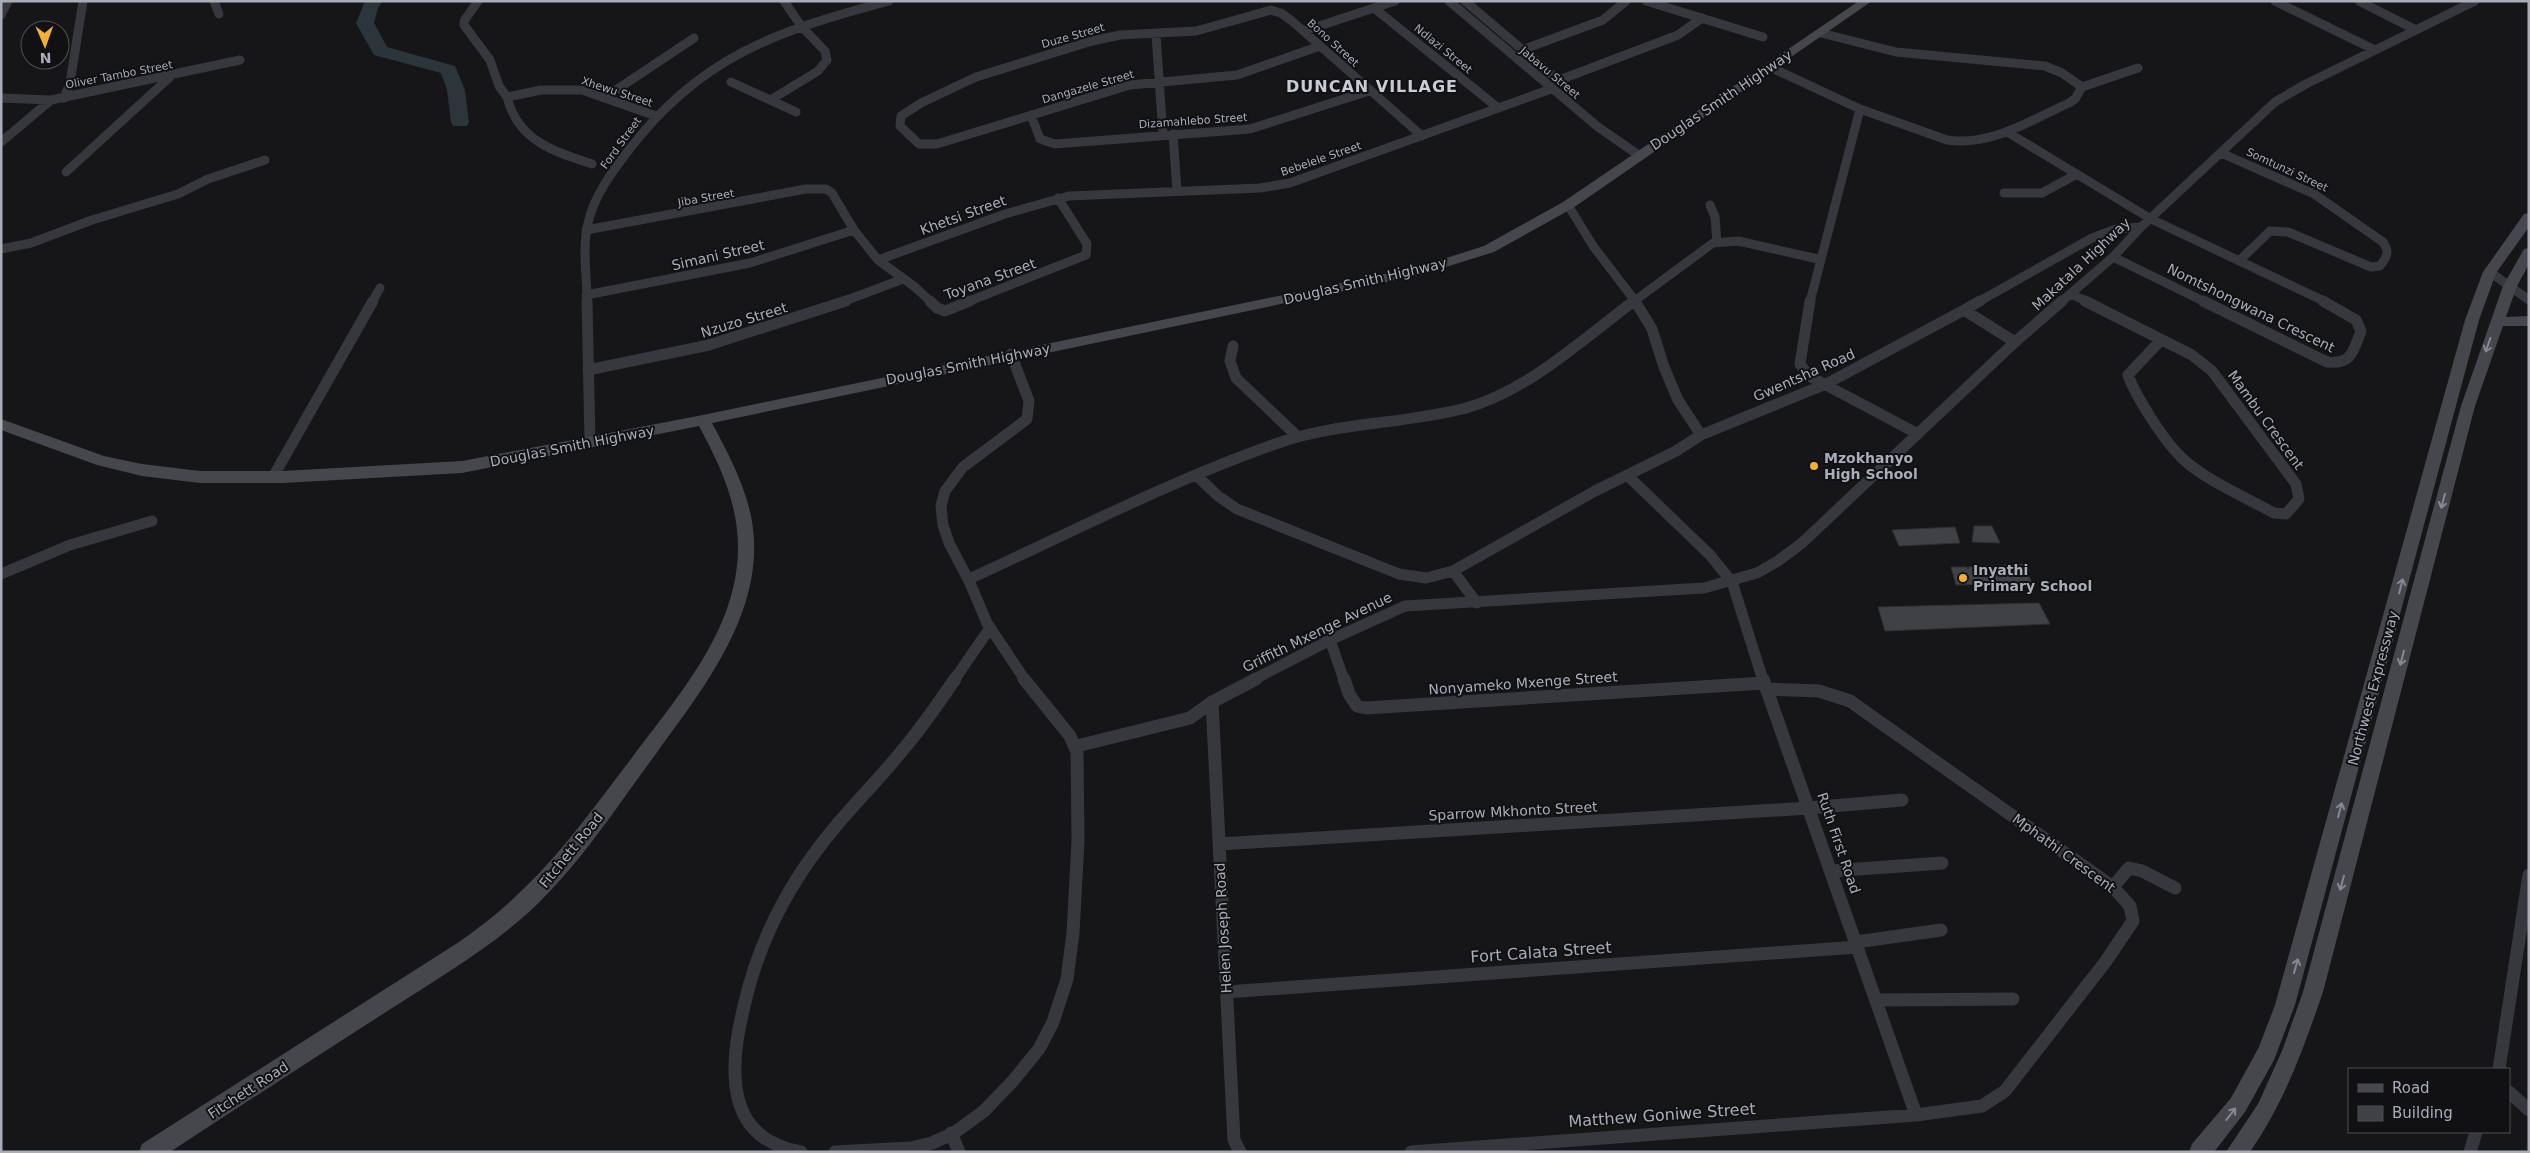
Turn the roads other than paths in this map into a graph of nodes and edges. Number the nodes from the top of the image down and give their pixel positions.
1 (84, 1) edge
2 (214, 1) edge
3 (478, 1) edge
4 (784, 1) edge
5 (889, 1) edge
6 (1394, 1) edge
7 (1449, 1) edge
8 (1465, 1) edge
9 (1626, 1) edge
10 (1646, 1) edge
11 (1867, 1) edge
12 (2274, 1) edge
13 (2359, 1) edge
14 (2475, 1) edge
15 (9, 2) edge
16 (1669, 4) edge
17 (1374, 8) junction
18 (1271, 10) joint
19 (218, 14) dead end
20 (1, 16) edge
21 (1702, 18) junction
22 (801, 26) junction
23 (2416, 30) junction
24 (1304, 31) junction
25 (1821, 33) junction
26 (1156, 35) junction
27 (1763, 37) dead end
28 (694, 38) dead end
29 (1320, 46) junction
30 (1522, 50) junction
31 (2375, 50) junction
32 (240, 60) dead end
33 (1770, 67) junction
34 (2138, 68) dead end
35 (172, 76) junction
36 (731, 82) dead end
37 (1158, 82) junction
38 (2082, 87) junction
39 (1551, 89) junction
40 (1370, 91) junction
41 (508, 97) junction
42 (1, 98) edge
43 (64, 98) junction
44 (604, 98) junction
45 (772, 99) junction
46 (51, 100) junction
47 (1498, 107) junction
48 (1860, 108) junction
49 (796, 112) dead end
50 (1031, 115) junction
51 (656, 116) junction
52 (900, 126) joint
53 (2007, 132) junction
54 (1163, 134) junction
55 (1173, 134) junction
56 (1422, 136) junction
57 (1, 142) edge
58 (2221, 153) junction
59 (1640, 156) junction
60 (265, 160) dead end
61 (592, 164) dead end
62 (66, 172) dead end
63 (2077, 174) junction
64 (830, 190) joint
65 (1177, 190) junction
66 (2004, 193) dead end
67 (1058, 198) junction
68 (1568, 204) junction
69 (1710, 205) dead end
70 (2529, 217) edge
71 (2151, 218) junction
72 (2141, 227) junction
73 (586, 230) junction
74 (854, 230) junction
75 (1717, 242) junction
76 (1, 249) edge
77 (2529, 252) edge
78 (2113, 257) junction
79 (1818, 259) junction
80 (878, 260) junction
81 (2239, 261) junction
82 (2490, 272) junction
83 (903, 279) junction
84 (2510, 286) junction
85 (380, 288) dead end
86 (586, 294) junction
87 (2071, 294) junction
88 (2529, 300) edge
89 (1635, 301) junction
90 (1964, 310) junction
91 (2529, 321) edge
92 (2496, 322) junction
93 (2160, 340) junction
94 (2015, 342) junction
95 (1234, 346) dead end
96 (1011, 354) junction
97 (588, 370) junction
98 (1826, 384) junction
99 (704, 420) junction
100 (1, 424) edge
101 (1918, 434) junction
102 (1701, 436) junction
103 (1298, 437) junction
104 (590, 442) junction
105 (1197, 476) junction
106 (1628, 476) junction
107 (278, 477) junction
108 (152, 521) dead end
109 (1453, 571) junction
110 (1, 574) edge
111 (969, 580) junction
112 (1732, 582) junction
113 (1476, 603) junction
114 (990, 628) junction
115 (1330, 640) junction
116 (1765, 686) junction
117 (1212, 702) junction
118 (1077, 746) junction
119 (1902, 800) dead end
120 (1810, 808) junction
121 (1219, 844) junction
122 (1942, 863) dead end
123 (1831, 871) junction
124 (2528, 885) edge
125 (2113, 887) junction
126 (2175, 888) dead end
127 (1941, 930) dead end
128 (1857, 945) junction
129 (1226, 992) junction
130 (2013, 999) dead end
131 (1876, 1000) junction
132 (2499, 1068) edge
133 (2510, 1093) edge
134 (2529, 1110) edge
135 (1916, 1115) junction
136 (952, 1133) junction
137 (2476, 1133) edge
138 (150, 1152) edge
139 (801, 1152) edge
140 (835, 1152) edge
141 (959, 1152) edge
142 (1240, 1152) edge
143 (1411, 1152) edge
144 (2200, 1152) edge
145 (2237, 1152) edge
146 (2470, 1152) edge

1 - 43 street
2 - 19 street
3 - 41 street
4 - 22 street
5 - 22 street, Ford Street
6 - 17 street
7 - 39 street, Jabavu Street
8 - 30 street
9 - 30 street
10 - 16 street
11 - 25 street, Douglas Smith Highway
12 - 31 street
13 - 23 street
14 - 23 street, Makatala Highway
15 - 20 street
16 - 21 street
17 - 24 street
17 - 47 street, Ndlazi Street
18 - 24 street, Bono Street
18 - 26 street, Duze Street
21 - 27 street
21 - 30 street
22 - 45 street
22 - 51 street, Ford Street
23 - 31 street, Makatala Highway
24 - 29 street, Bono Street
25 - 33 street, Douglas Smith Highway
25 - 38 street
26 - 37 street
26 - 52 street, Duze Street
28 - 44 street
29 - 37 street, Dangazele Street
29 - 40 street, Bono Street
31 - 58 street, Makatala Highway
32 - 35 street, Oliver Tambo Street
33 - 48 street
33 - 59 street, Douglas Smith Highway
34 - 38 street
35 - 43 street, Oliver Tambo Street
35 - 62 street
36 - 45 street
37 - 50 street, Dangazele Street
37 - 54 street
38 - 53 street
39 - 47 street, Bebelele Street
39 - 59 street, Jabavu Street
40 - 55 street, Dizamahlebo Street
40 - 56 street, Bono Street
41 - 44 street, Xhewu Street
41 - 61 street
42 - 46 street, Oliver Tambo Street
43 - 46 street, Oliver Tambo Street
44 - 51 street, Xhewu Street
45 - 49 street
46 - 57 street
47 - 56 street, Bebelele Street
48 - 53 street
48 - 79 street
50 - 52 street, Dangazele Street
50 - 54 street, Dizamahlebo Street
51 - 73 street, Ford Street
53 - 63 street, Nomtshongwana Crescent
54 - 55 street, Dizamahlebo Street
55 - 65 street
56 - 65 street, Bebelele Street
58 - 71 street, Makatala Highway
58 - 81 street, Somtunzi Street
59 - 68 street, Douglas Smith Highway
60 - 76 street
63 - 66 street
63 - 71 street, Nomtshongwana Crescent
64 - 73 street, Jiba Street
64 - 74 street, Toyana Street
65 - 67 street, Bebelele Street
67 - 80 street, Khetsi Street
67 - 83 street, Toyana Street
68 - 89 street
68 - 96 street, Douglas Smith Highway
69 - 75 street
70 - 82 street, Northwest Expressway
71 - 72 street, Makatala Highway
71 - 81 street, Nomtshongwana Crescent
72 - 78 street, Makatala Highway
72 - 90 street, Gwentsha Road
73 - 86 street, Ford Street
74 - 80 street, Toyana Street
74 - 86 street, Simani Street
75 - 79 street
75 - 89 street
77 - 84 street, Northwest Expressway
78 - 81 street, Nomtshongwana Crescent
78 - 87 street, Makatala Highway
79 - 98 street
80 - 83 street, Toyana Street
82 - 84 street
144 -> 82 street, Northwest Expressway
83 - 97 street, Nzuzo Street
84 - 88 street
84 - 92 street, Northwest Expressway
85 - 107 street
86 - 97 street, Ford Street
87 - 93 street, Mambu Crescent
87 - 94 street, Makatala Highway
89 - 102 street
89 - 103 street
90 - 94 street
90 - 98 street, Gwentsha Road
91 - 92 street
92 -> 145 street, Northwest Expressway
93 - 93 street, Mambu Crescent
94 - 101 street, Makatala Highway
95 - 103 street
96 - 99 street, Douglas Smith Highway
96 - 111 street
97 - 104 street, Ford Street
98 - 101 street
98 - 102 street, Gwentsha Road
99 - 104 street, Douglas Smith Highway
99 - 138 street, Fitchett Road
100 - 107 street, Douglas Smith Highway
101 - 112 street, Makatala Highway
102 - 106 street, Gwentsha Road
103 - 105 street
104 - 107 street, Douglas Smith Highway
105 - 109 street, Gwentsha Road
105 - 111 street
106 - 109 street, Gwentsha Road
106 - 112 street
108 - 110 street
109 - 113 street
111 - 114 street
112 - 113 street, Griffith Mxenge Avenue
112 - 116 street, Ruth First Road
113 - 115 street, Griffith Mxenge Avenue
114 - 118 street
114 - 139 street
115 - 116 street, Nonyameko Mxenge Street
115 - 117 street, Griffith Mxenge Avenue
116 - 120 street, Ruth First Road
116 - 125 street, Mphathi Crescent
117 - 118 street, Griffith Mxenge Avenue
117 - 121 street, Helen Joseph Road
118 - 136 street
119 - 120 street, Sparrow Mkhonto Street
120 - 121 street, Sparrow Mkhonto Street
120 - 123 street, Ruth First Road
121 - 129 street, Helen Joseph Road
122 - 123 street
123 - 128 street, Ruth First Road
124 - 132 street
125 - 126 street
125 - 135 street, Mphathi Crescent
127 - 128 street, Fort Calata Street
128 - 129 street, Fort Calata Street
128 - 131 street, Ruth First Road
129 - 142 street, Helen Joseph Road
130 - 131 street
131 - 135 street, Ruth First Road
133 - 134 street
135 - 143 street, Matthew Goniwe Street
136 - 140 street
136 - 141 street
137 - 146 street

